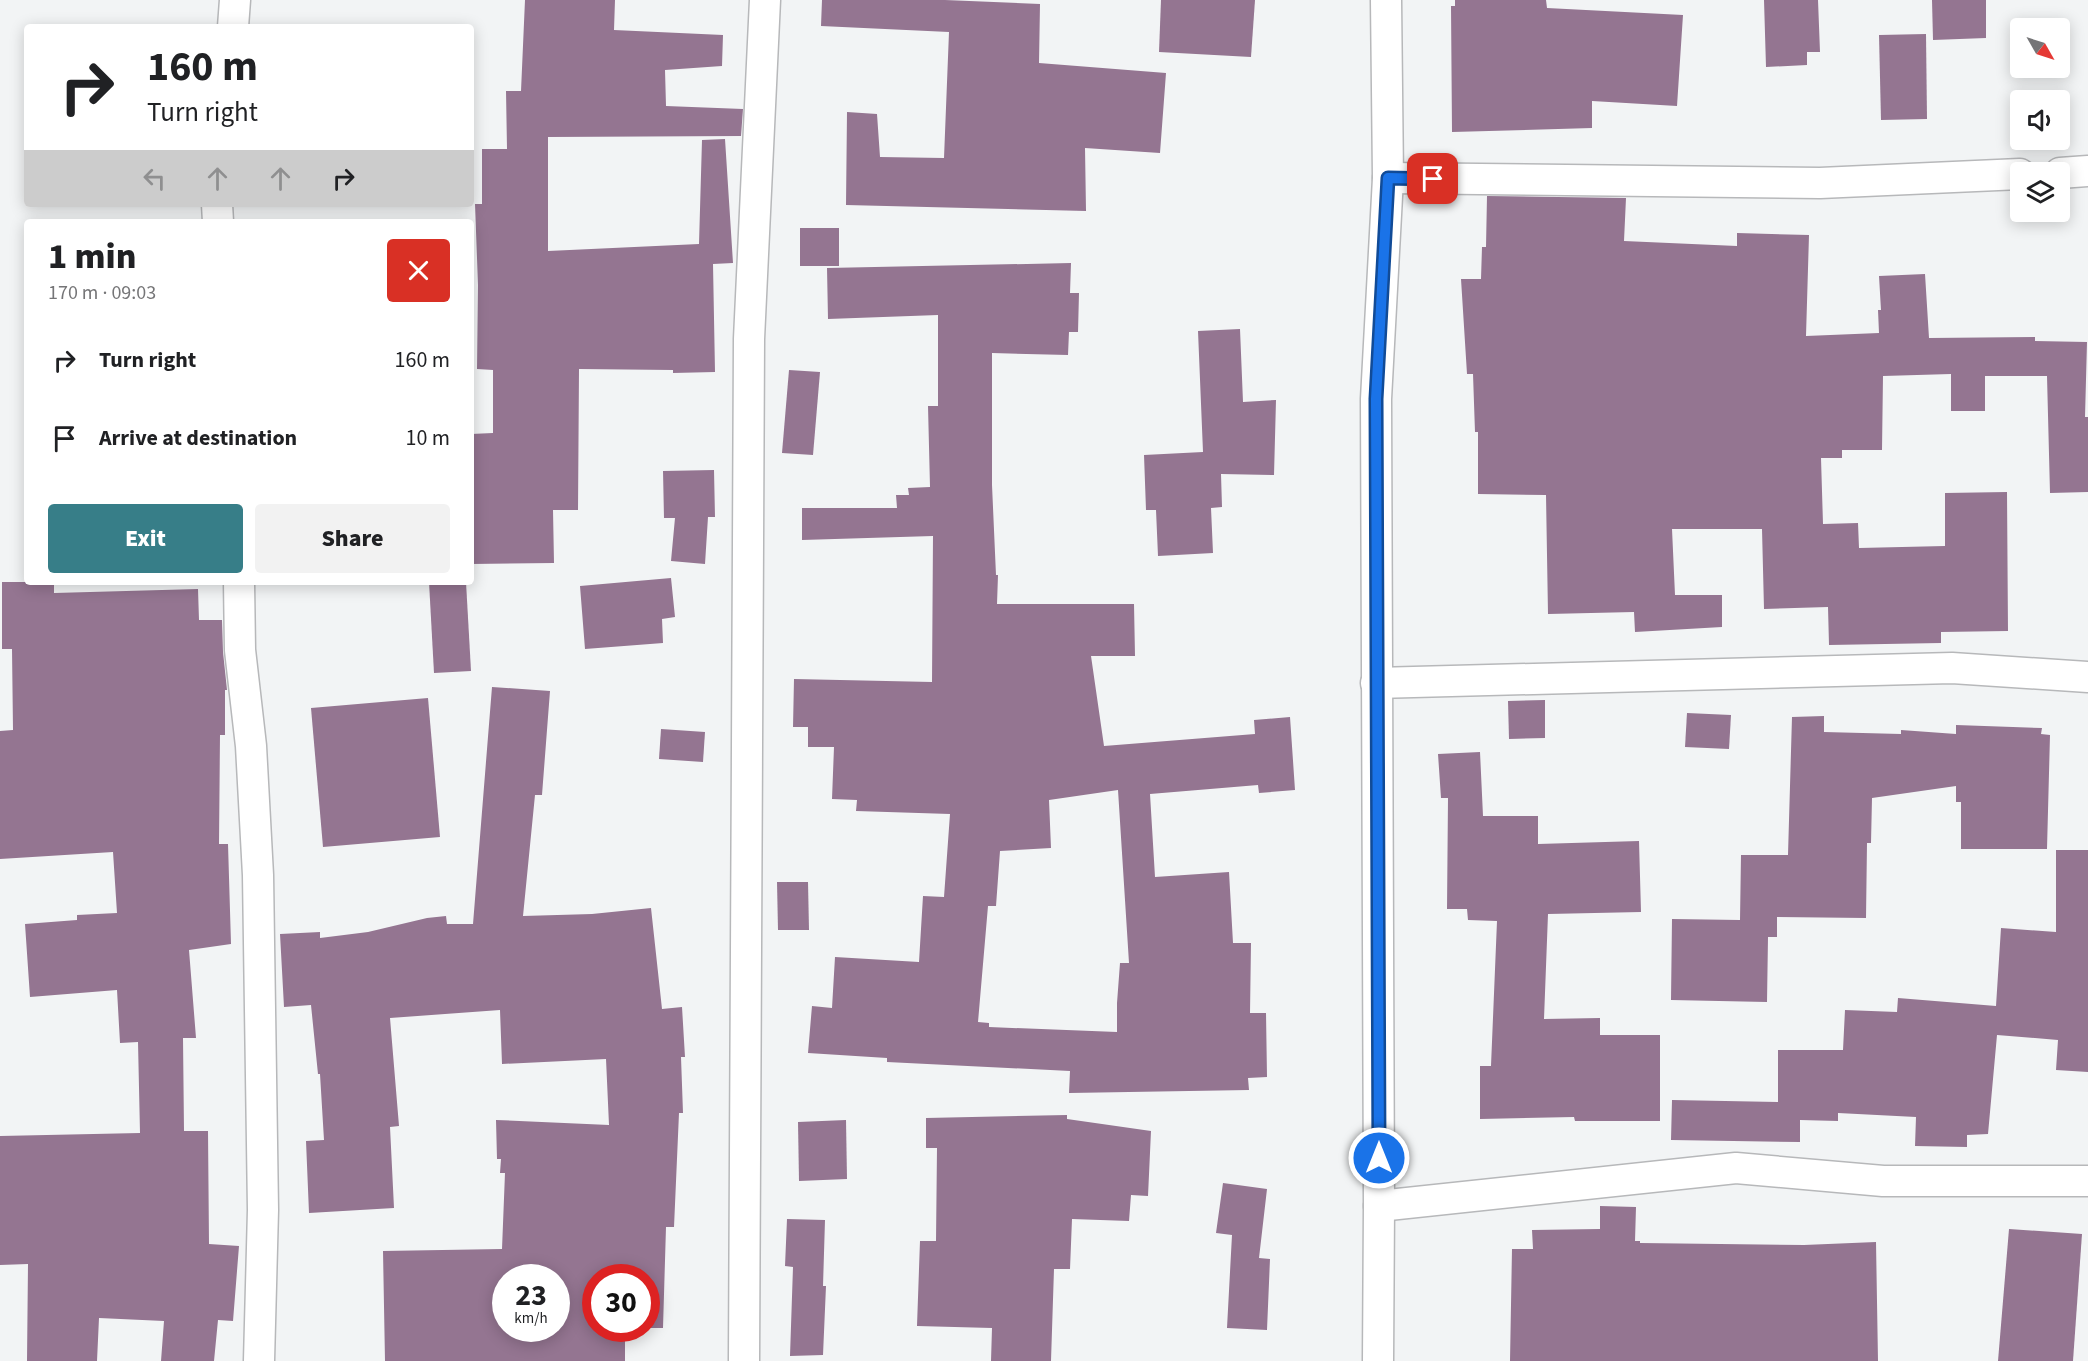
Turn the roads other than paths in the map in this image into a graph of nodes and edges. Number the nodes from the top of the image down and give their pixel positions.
1 (236, 0) edge
2 (765, 0) edge
3 (1386, 0) edge
4 (233, 24) edge
5 (2088, 171) edge
6 (2070, 172) edge
7 (2010, 174) edge
8 (1388, 178) junction
9 (238, 585) edge
10 (2088, 676) edge
11 (1376, 683) junction
12 (2088, 1181) edge
13 (1379, 1206) junction
14 (259, 1361) edge
15 (744, 1361) edge
16 (1378, 1361) edge

1 - 4 street
2 - 15 street
3 - 8 street
5 - 6 street
7 - 8 street
8 - 11 street
9 - 14 street
10 - 11 street
11 - 13 street
12 - 13 street
13 - 16 street

